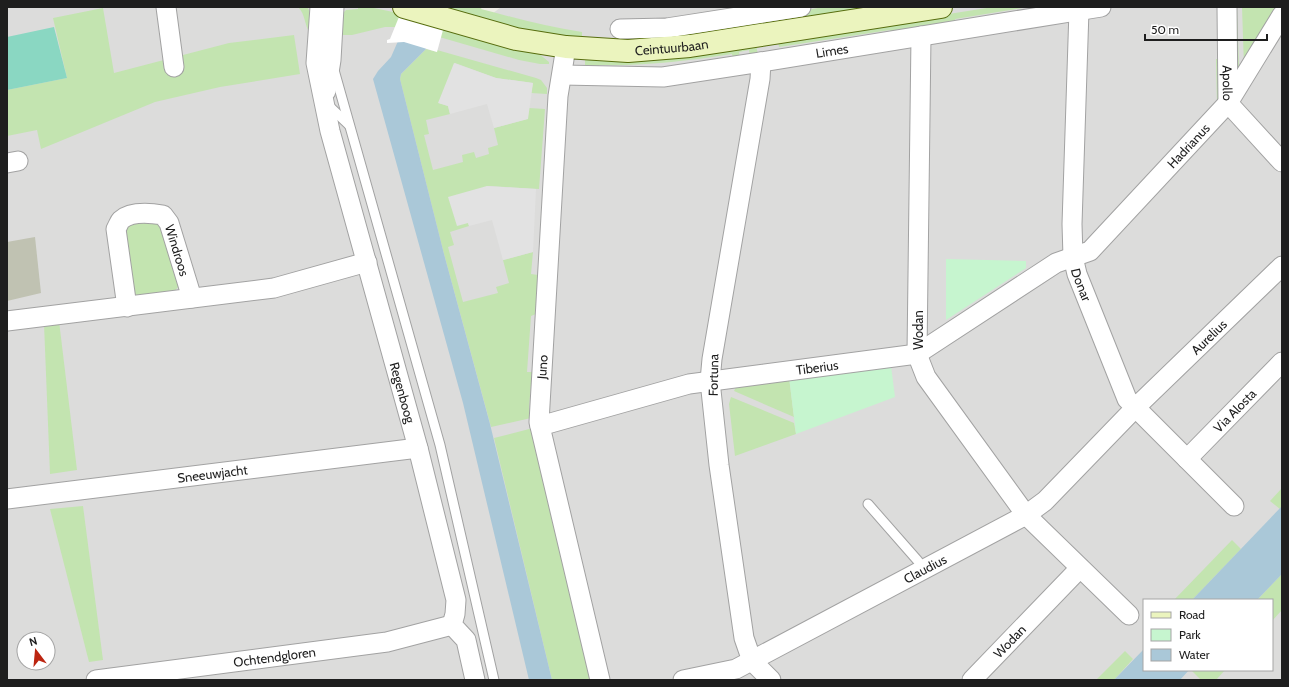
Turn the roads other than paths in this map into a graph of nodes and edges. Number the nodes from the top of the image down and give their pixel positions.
1 (166, 7) edge
2 (320, 7) edge
3 (334, 7) edge
4 (404, 7) edge
5 (801, 7) edge
6 (941, 7) edge
7 (1101, 7) edge
8 (1227, 7) edge
9 (1079, 10) junction
10 (1282, 15) edge
11 (756, 25) junction
12 (620, 29) dead end
13 (921, 36) junction
14 (566, 47) junction
15 (331, 60) junction
16 (761, 62) junction
17 (174, 68) dead end
18 (562, 75) junction
19 (325, 101) junction
20 (1228, 103) junction
21 (350, 126) junction
22 (1282, 162) edge
23 (1073, 257) junction
24 (367, 262) junction
25 (1282, 266) edge
26 (192, 298) junction
27 (127, 307) junction
28 (7, 321) edge
29 (917, 354) junction
30 (1282, 362) edge
31 (710, 380) junction
32 (1135, 408) junction
33 (540, 426) junction
34 (418, 448) junction
35 (1186, 459) junction
36 (7, 499) edge
37 (868, 504) dead end
38 (1234, 506) dead end
39 (1026, 515) junction
40 (1080, 568) junction
41 (923, 570) junction
42 (1129, 615) dead end
43 (452, 625) junction
44 (752, 661) junction
45 (96, 680) edge
46 (475, 680) edge
47 (494, 680) edge
48 (600, 680) edge
49 (683, 680) edge
50 (771, 680) edge
51 (972, 680) edge

1 - 17 street
2 - 19 street, Regenboog
3 - 15 street, Regenboog
4 - 14 street, Ceintuurbaan
5 - 11 street
6 - 11 street, Ceintuurbaan
7 - 9 street, Limes
8 - 20 street, Apollo
9 - 13 street, Limes
9 - 23 street, Donar
10 - 20 street, Hadrianus
11 - 12 street
11 - 14 street, Ceintuurbaan
13 - 16 street, Limes
13 - 29 street, Wodan
14 - 18 street, Juno
15 - 19 street, Regenboog
15 - 21 lane, Regenboog
16 - 18 street, Limes
16 - 31 street, Fortuna
18 - 33 street, Juno
19 - 21 lane, Regenboog
19 - 24 street, Regenboog
20 - 22 street, Apollo
20 - 23 street, Hadrianus
21 - 47 lane, Regenboog
23 - 29 street, Tiberius
23 - 32 street, Donar
24 - 26 street
24 - 34 street, Regenboog
25 - 32 street, Aurelius
26 - 27 street
26 - 27 street, Windroos
27 - 28 street
29 - 31 street, Tiberius
29 - 39 street, Wodan
30 - 35 street, Via Alosta
31 - 33 street, Tiberius
31 - 44 street, Fortuna
32 - 35 street, Donar
32 - 39 street, Claudius
33 - 48 street, Juno
34 - 36 street, Sneeuwjacht
34 - 43 street, Regenboog
35 - 38 street, Donar
37 - 41 lane
39 - 40 street, Wodan
39 - 41 street, Claudius
40 - 42 street, Wodan
40 - 51 street, Wodan
41 - 44 street, Claudius
43 - 45 street, Ochtendgloren
43 - 46 street
44 - 49 street, Claudius
44 - 50 street, Fortuna

